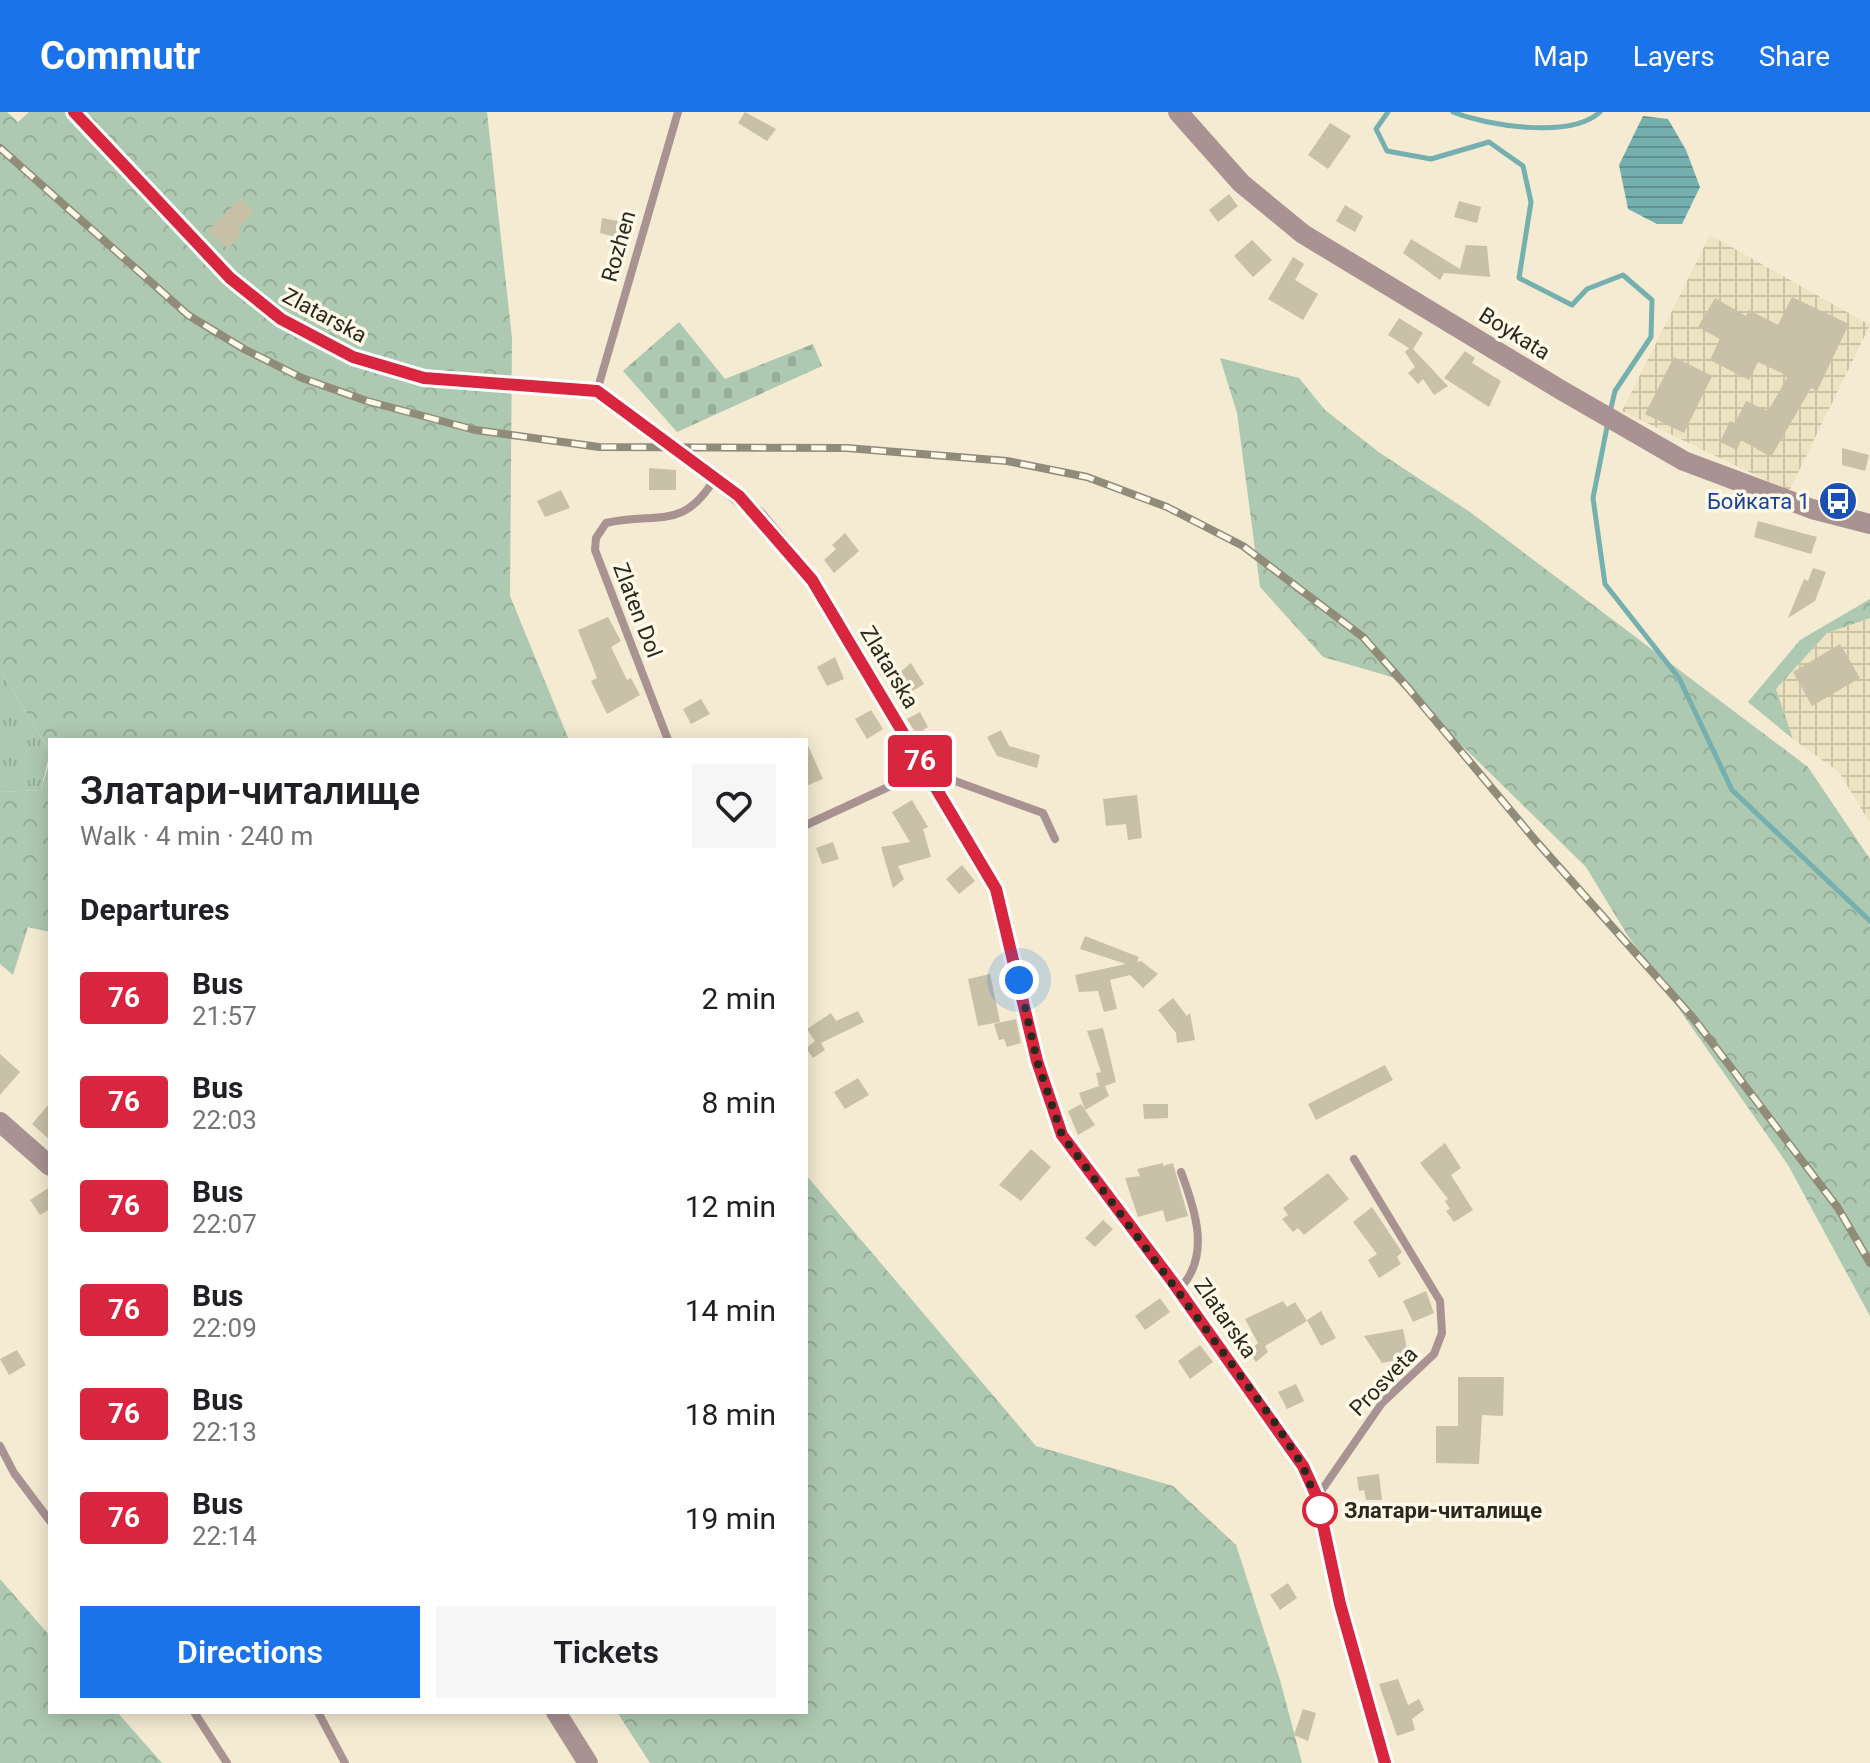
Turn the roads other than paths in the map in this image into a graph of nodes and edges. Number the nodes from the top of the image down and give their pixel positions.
1 (74, 112) edge
2 (678, 112) edge
3 (1178, 112) edge
4 (597, 391) junction
5 (716, 478) junction
6 (1870, 524) edge
7 (667, 738) edge
8 (925, 770) junction
9 (808, 824) edge
10 (1055, 839) dead end
11 (0, 1122) edge
12 (1354, 1159) dead end
13 (48, 1164) edge
14 (1181, 1172) dead end
15 (1178, 1290) junction
16 (0, 1446) edge
17 (1317, 1497) junction
18 (48, 1518) edge
19 (195, 1714) edge
20 (319, 1714) edge
21 (557, 1714) edge
22 (227, 1763) edge
23 (345, 1763) edge
24 (588, 1763) edge
25 (1385, 1763) edge

1 - 4 street, Zlatarska
2 - 4 lane, Rozhen
3 - 6 street, Boykata
4 - 5 street, Zlatarska
5 - 7 lane, Zlaten Dol
5 - 8 street, Zlatarska
8 - 9 lane
8 - 10 lane
8 - 15 street, Zlatarska
11 - 13 street
12 - 17 lane, Prosveta
14 - 15 lane
15 - 17 street, Zlatarska
16 - 18 lane
17 - 25 street, Zlatarska
19 - 22 lane
20 - 23 lane
21 - 24 street

